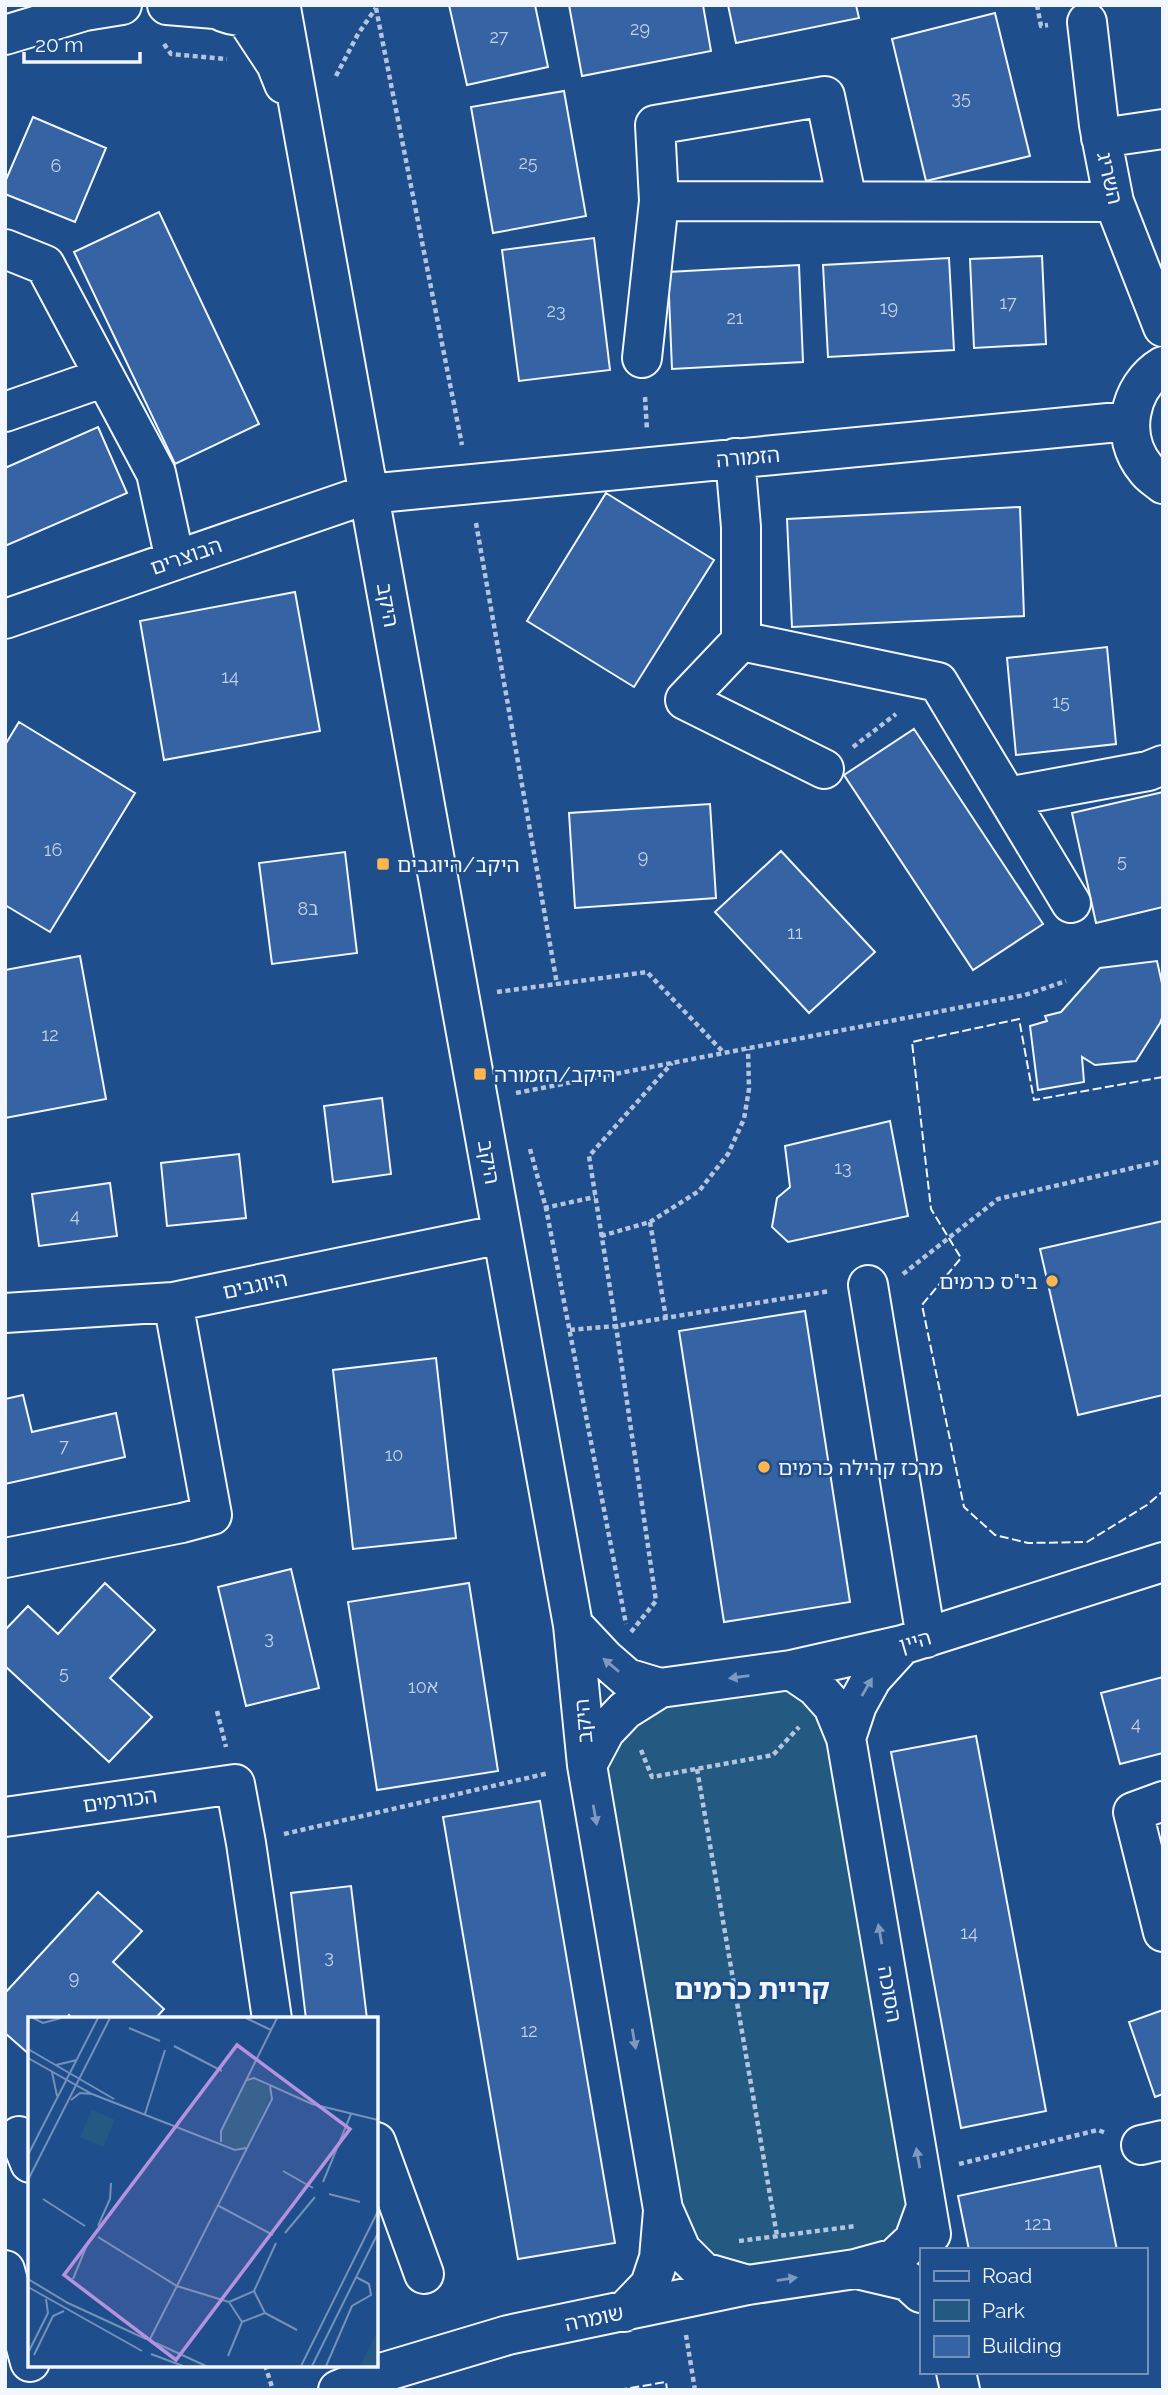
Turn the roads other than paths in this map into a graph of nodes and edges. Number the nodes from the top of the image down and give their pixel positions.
1 (122, 5) edge
2 (167, 5) edge
3 (247, 9) edge
4 (1087, 22) dead end
5 (5, 35) edge
6 (1163, 129) edge
7 (1101, 138) junction
8 (659, 201) junction
9 (847, 201) junction
10 (1114, 202) junction
11 (5, 249) edge
12 (1163, 327) edge
13 (642, 358) road end
14 (1163, 366) edge
15 (105, 377) junction
16 (5, 412) edge
17 (1129, 421) junction
18 (735, 458) junction
19 (1163, 484) edge
20 (368, 494) junction
21 (175, 560) junction
22 (5, 619) edge
23 (741, 641) junction
24 (1163, 765) edge
25 (824, 769) road end
26 (1007, 797) junction
27 (1071, 902) dead end
28 (500, 1226) junction
29 (868, 1285) dead end
30 (173, 1302) junction
31 (5, 1313) edge
32 (5, 1558) edge
33 (1163, 1562) edge
34 (573, 1625) junction
35 (914, 1642) junction
36 (791, 1670) junction
37 (660, 1688) junction
38 (846, 1738) junction
39 (587, 1765) junction
40 (1163, 1801) edge
41 (5, 1817) edge
42 (1163, 1932) edge
43 (272, 2017) edge
44 (378, 2148) edge
45 (923, 2191) junction
46 (663, 2209) junction
47 (933, 2248) edge
48 (855, 2269) junction
49 (5, 2270) edge
50 (424, 2274) dead end
51 (748, 2285) junction
52 (920, 2292) edge
53 (624, 2312) junction
54 (28, 2356) edge
55 (31, 2367) edge
56 (37, 2390) edge
57 (338, 2390) edge

1 - 5 street
2 - 3 street
3 - 20 street, היקב
4 - 7 street, השריג
6 - 7 street
7 - 10 street, השריג
8 - 9 street
8 - 9 street
8 - 13 street
9 - 10 street
10 - 12 street, השריג
11 - 15 street
14 - 17 street
15 - 16 street
15 - 21 street
17 - 18 street, הזמורה
17 - 19 street
18 - 20 street, הזמורה
18 - 23 street
20 - 21 street, הבוצרים
20 - 28 street, היקב
21 - 22 street, הבוצרים
23 - 25 street
23 - 26 street
24 - 26 street
26 - 27 street
28 - 30 street, היוגבים
28 - 34 street, היקב
29 - 35 street
30 - 31 street, היוגבים
30 - 32 street
33 - 35 street, היין
37 -> 34 street, היין
34 - 39 street, היקב
35 - 36 street, היין
38 -> 35 street, הסוכה
36 -> 37 street, היין
36 - 38 street, הסוכה
37 - 39 street, היין
45 -> 38 street, הסוכה
39 -> 46 street, היקב
40 - 42 street
41 - 43 street, הכורמים
44 - 50 street
45 - 47 street, הסוכה
45 - 48 street, שומרה
46 - 51 street, היקב
46 - 53 street, היקב
51 -> 48 street, שומרה
48 - 52 street, שומרה
49 - 54 street
51 - 53 street, שומרה
53 - 57 street, שומרה
55 - 56 street

